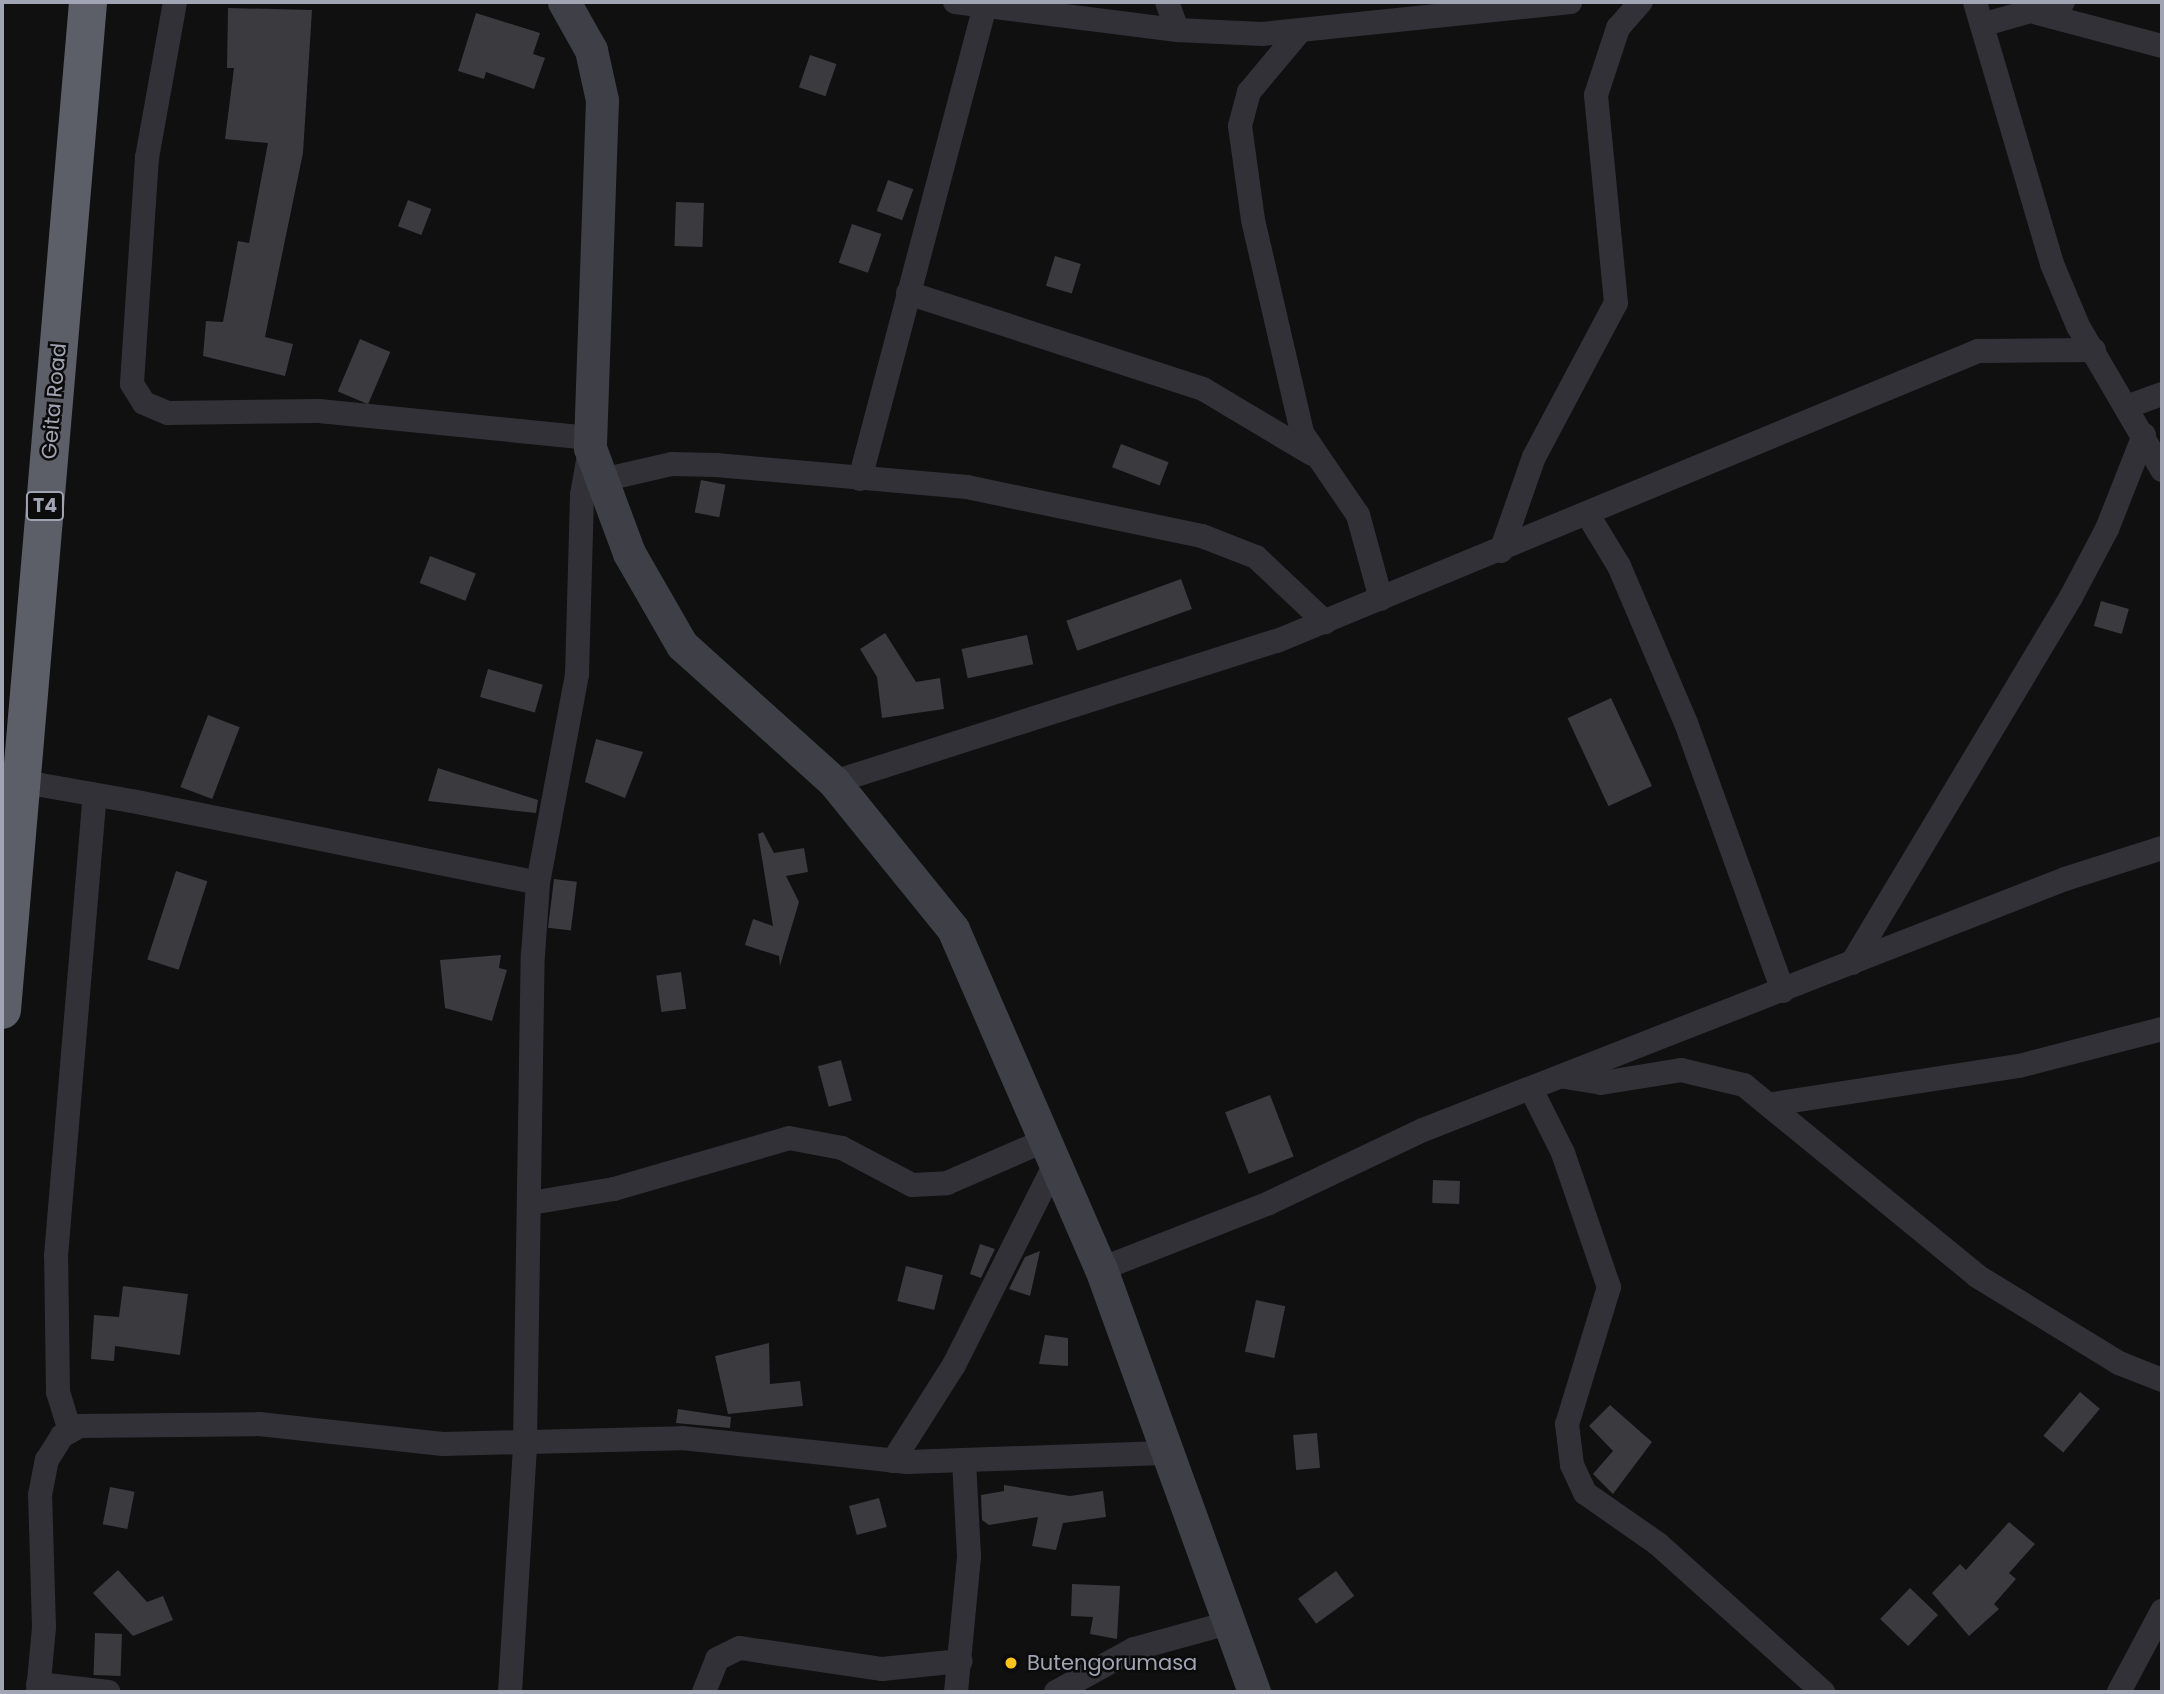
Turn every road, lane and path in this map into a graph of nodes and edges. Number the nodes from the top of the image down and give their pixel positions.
1 (88, 2) edge
2 (175, 2) edge
3 (564, 2) edge
4 (955, 2) edge
5 (1167, 2) edge
6 (1570, 2) edge
7 (1642, 2) edge
8 (1975, 2) edge
9 (2063, 2) edge
10 (1539, 4) edge
11 (985, 7) junction
12 (1427, 11) edge
13 (2038, 13) junction
14 (1986, 24) junction
15 (1177, 30) junction
16 (1300, 31) junction
17 (2162, 46) edge
18 (908, 293) junction
19 (2094, 350) junction
20 (2162, 394) edge
21 (2129, 407) junction
22 (2144, 435) junction
23 (590, 443) junction
24 (1319, 458) junction
25 (2162, 470) edge
26 (860, 479) junction
27 (602, 480) junction
28 (1588, 515) junction
29 (1501, 551) junction
30 (1381, 599) junction
31 (1325, 622) junction
32 (834, 782) junction
33 (20, 789) junction
34 (95, 795) junction
35 (2162, 848) edge
36 (538, 883) junction
37 (1852, 963) junction
38 (1783, 991) junction
39 (2, 1010) edge
40 (2162, 1029) edge
41 (1564, 1077) junction
42 (1531, 1089) junction
43 (1773, 1104) junction
44 (1051, 1151) junction
45 (531, 1203) junction
46 (1101, 1269) junction
47 (2162, 1380) edge
48 (70, 1431) junction
49 (525, 1444) junction
50 (1170, 1453) junction
51 (893, 1461) junction
52 (964, 1461) junction
53 (2162, 1611) edge
54 (1225, 1624) junction
55 (961, 1661) junction
56 (38, 1688) edge
57 (109, 1692) edge
58 (510, 1692) edge
59 (704, 1692) edge
60 (956, 1692) edge
61 (1055, 1692) edge
62 (1254, 1692) edge
63 (1823, 1692) edge
64 (2119, 1692) edge

1 - 33 highway, Geita Road / T4
2 - 23 street
3 - 23 street
4 - 11 street
5 - 15 street
6 - 10 street
7 - 29 street
8 - 14 street
9 - 13 street
10 - 12 street
11 - 15 street
11 - 18 street
12 - 16 street
13 - 14 street
13 - 17 street
14 - 19 street
15 - 16 street
16 - 24 street
18 - 24 street
18 - 26 street
19 - 21 street
19 - 28 street
20 - 21 street
21 - 22 street
22 - 25 street
22 - 37 street
23 - 27 street
23 - 36 street
24 - 30 street
26 - 27 street
26 - 31 street
27 - 32 street
28 - 29 street
28 - 38 street
29 - 30 street
30 - 31 street
31 - 32 street
32 - 44 street
33 - 34 street
33 - 39 highway, Geita Road / T4
34 - 36 street
34 - 48 street
35 - 37 street
36 - 45 street
37 - 38 street
38 - 41 street
40 - 43 street
41 - 42 street
41 - 43 street
42 - 46 street
42 - 63 street
43 - 47 street
44 - 45 street
44 - 46 street
44 - 51 street
45 - 49 street
46 - 50 street
48 - 49 street
48 - 56 street
49 - 51 street
49 - 58 street
50 - 52 street
50 - 54 street
51 - 52 street
52 - 55 street
53 - 64 street
54 - 61 street
54 - 62 street
55 - 59 street
55 - 60 street
56 - 57 street

